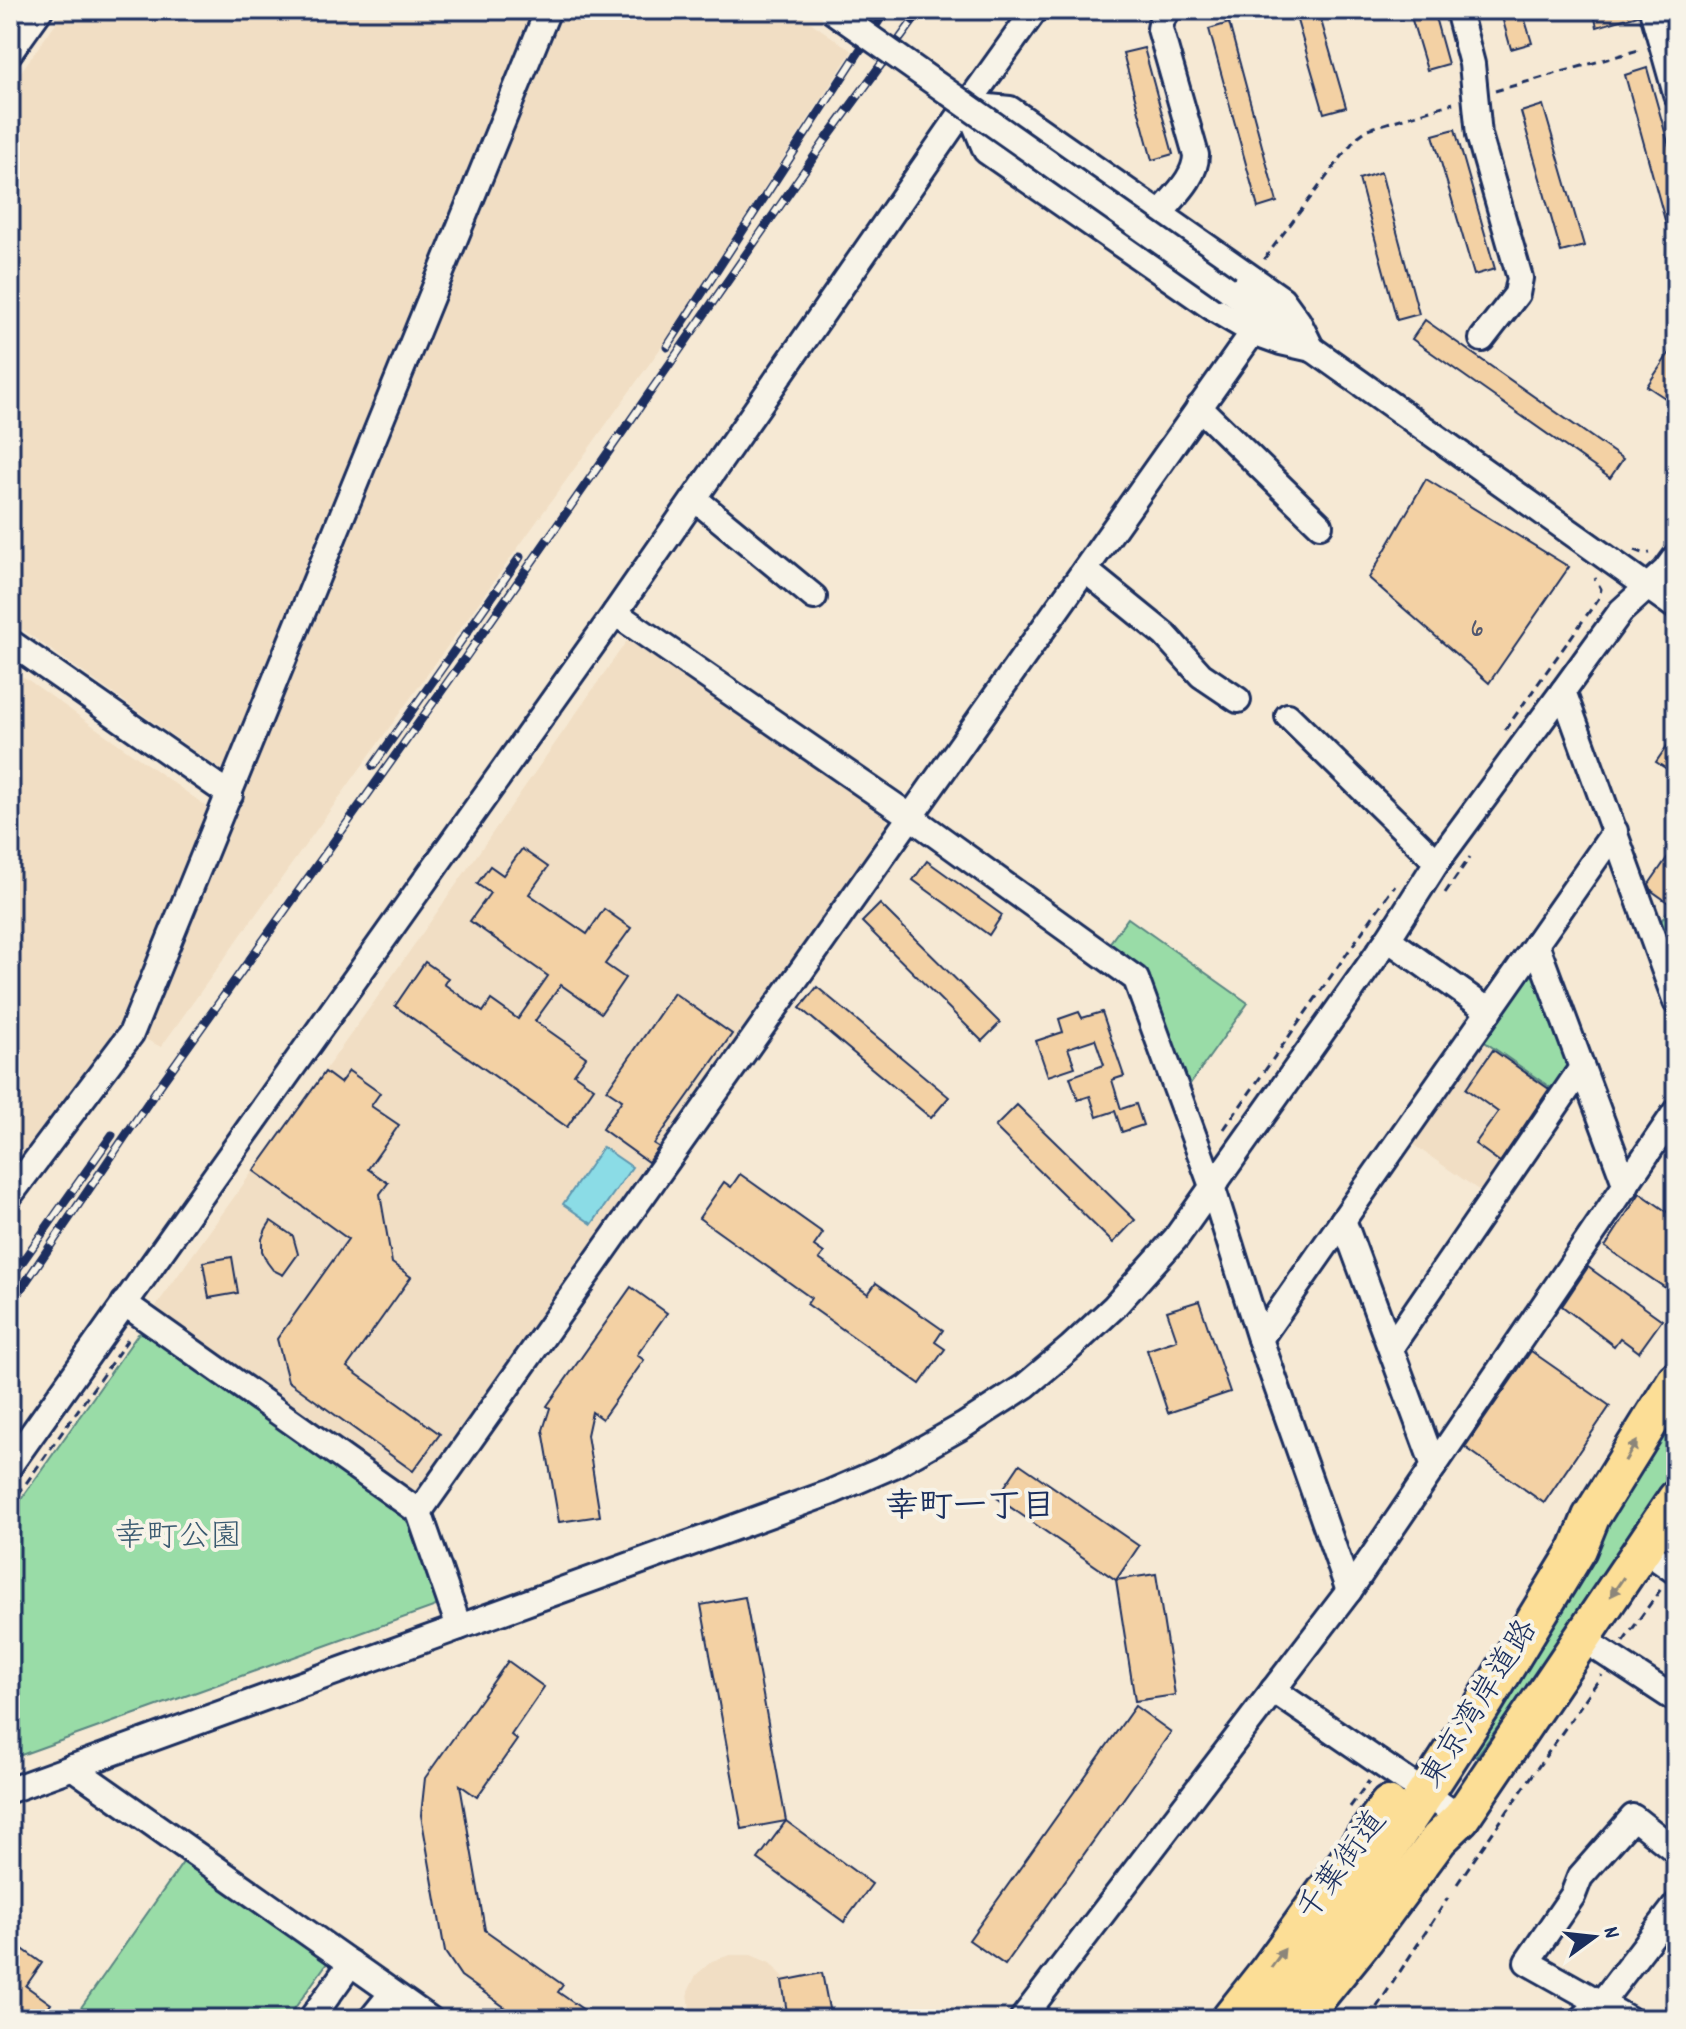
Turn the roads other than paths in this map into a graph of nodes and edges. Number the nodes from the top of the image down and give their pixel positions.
1 (40, 10) edge
2 (548, 10) edge
3 (831, 10) edge
4 (1035, 10) edge
5 (1168, 10) edge
6 (1458, 10) edge
7 (1653, 13) dead end
8 (10, 52) edge
9 (1676, 94) edge
10 (967, 105) junction
11 (1160, 214) junction
12 (1253, 332) junction
13 (1482, 339) dead end
14 (1312, 349) junction
15 (1199, 407) junction
16 (695, 499) junction
17 (1320, 525) dead end
18 (1664, 551) edge
19 (1085, 570) junction
20 (1647, 587) junction
21 (814, 597) dead end
22 (1676, 607) edge
23 (615, 613) junction
24 (13, 652) edge
25 (1563, 691) junction
26 (1238, 700) dead end
27 (1288, 716) dead end
28 (230, 795) junction
29 (911, 817) junction
30 (1615, 831) junction
31 (1437, 862) junction
32 (1388, 939) junction
33 (1536, 944) junction
34 (1676, 1002) edge
35 (1489, 1011) junction
36 (1581, 1069) junction
37 (1676, 1111) edge
38 (1212, 1186) junction
39 (1626, 1186) junction
40 (10, 1195) edge
41 (1343, 1220) junction
42 (124, 1303) junction
43 (1260, 1339) junction
44 (1391, 1347) junction
45 (1676, 1380) edge
46 (10, 1465) edge
47 (1434, 1466) junction
48 (1676, 1499) edge
49 (419, 1512) junction
50 (1643, 1549) junction
51 (1672, 1576) edge
52 (1349, 1591) junction
53 (459, 1627) junction
54 (1583, 1639) junction
55 (1273, 1690) junction
56 (1676, 1700) edge
57 (72, 1767) junction
58 (1416, 1787) junction
59 (10, 1790) edge
60 (1461, 1818) junction
61 (1676, 1851) edge
62 (1676, 1905) edge
63 (351, 1963) junction
64 (392, 1993) junction
65 (1601, 2003) junction
66 (311, 2019) edge
67 (371, 2019) edge
68 (430, 2019) edge
69 (1022, 2019) edge
70 (1230, 2019) edge
71 (1267, 2019) edge
72 (1300, 2019) edge
73 (1330, 2019) edge
74 (1582, 2019) edge
75 (1629, 2019) edge

1 - 8 street
2 - 28 street
3 - 14 street, bridge
4 - 10 street
5 - 11 street
6 - 13 street
7 - 9 street
10 - 11 street
10 - 12 street
10 - 16 street
11 - 14 street
12 - 14 street
12 - 15 street
14 - 20 street
15 - 17 street
15 - 19 street
16 - 21 street
16 - 23 street
18 - 20 street
19 - 26 street
19 - 29 street
20 - 22 street
20 - 25 street
23 - 29 street
23 - 42 street
24 - 28 street
25 - 30 street
25 - 31 street
27 - 31 street
28 - 40 street
29 - 38 street
29 - 49 street
30 - 33 street
30 - 34 street
31 - 32 street
32 - 35 street
32 - 38 street
33 - 35 street
33 - 36 street
35 - 41 street
36 - 39 street
36 - 44 street
37 - 39 street
38 - 43 street
38 - 53 street
39 - 47 street
41 - 43 street
41 - 44 street
42 - 46 street
42 - 49 street
43 - 52 street
44 - 47 street
58 -> 45 highway, 千葉街道
47 - 52 street
48 - 50 highway, 東京湾岸道路
49 - 53 street
50 - 51 street
50 -> 54 highway, 東京湾岸道路
52 - 55 street
53 - 57 street
54 - 56 street
54 - 60 highway, 東京湾岸道路
55 - 58 street
55 - 69 street
57 - 59 street
57 - 63 street
58 - 60 street
70 -> 58 highway, 千葉街道
58 - 71 highway, 東京湾岸道路
60 - 72 highway, 東京湾岸道路
60 - 73 highway
61 - 65 street
62 - 65 street
63 - 64 street
63 - 66 street
64 - 67 street
64 - 68 street
65 - 74 street
65 - 75 street

